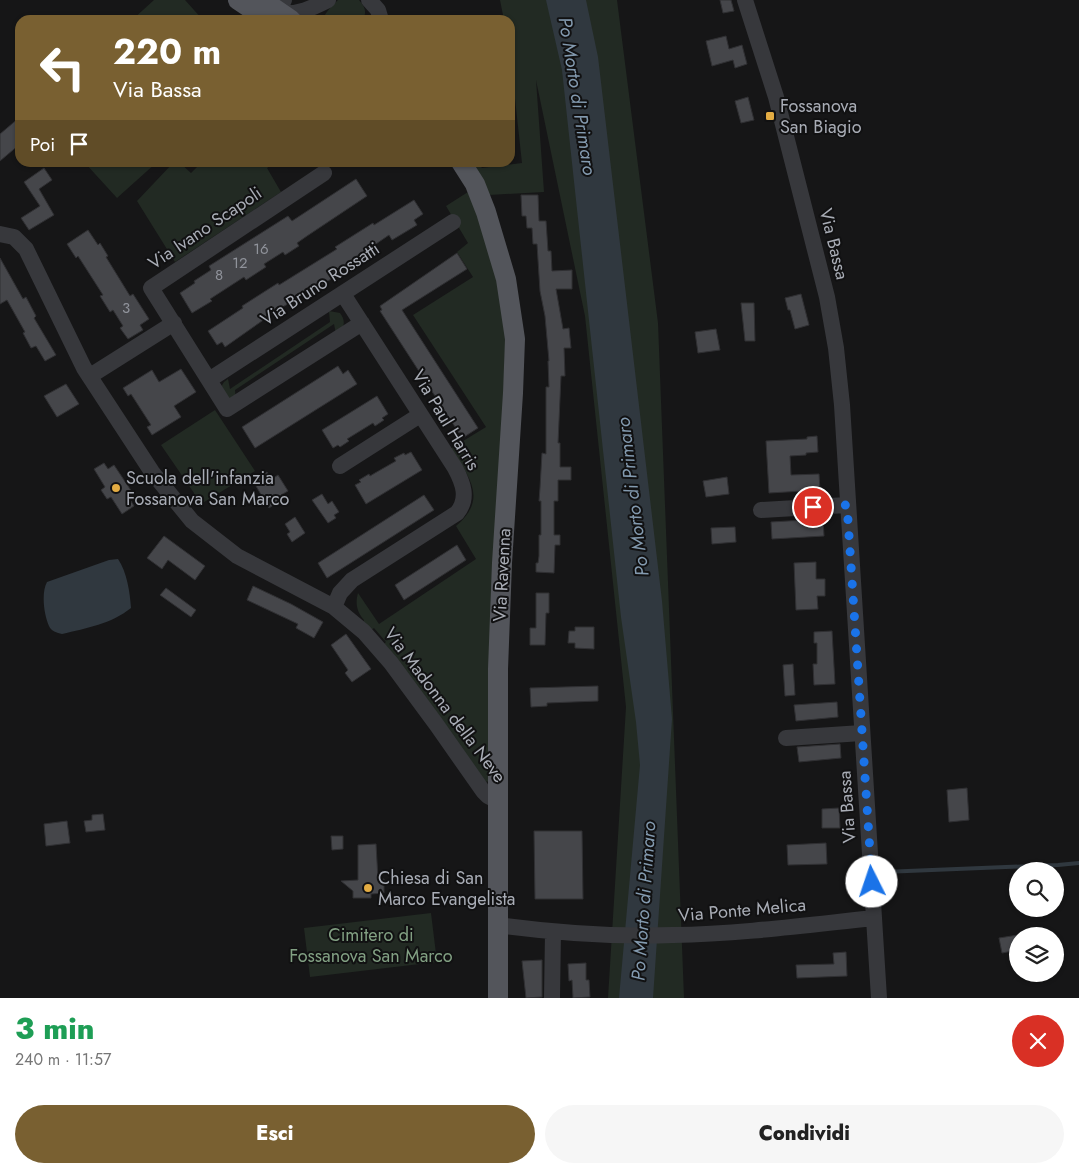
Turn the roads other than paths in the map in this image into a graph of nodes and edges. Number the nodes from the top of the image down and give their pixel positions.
1 (238, 0) edge
2 (262, 0) edge
3 (328, 0) edge
4 (369, 0) edge
5 (745, 0) edge
6 (280, 15) edge
7 (320, 15) edge
8 (380, 15) edge
9 (464, 167) edge
10 (324, 172) dead end
11 (453, 222) dead end
12 (7, 236) edge
13 (343, 294) junction
14 (174, 323) junction
15 (362, 323) junction
16 (90, 376) junction
17 (209, 380) junction
18 (420, 415) junction
19 (340, 466) dead end
20 (847, 505) junction
21 (761, 510) dead end
22 (334, 607) junction
23 (862, 733) junction
24 (786, 738) dead end
25 (498, 801) junction
26 (874, 918) junction
27 (498, 925) junction
28 (553, 932) junction
29 (498, 998) edge
30 (552, 998) edge
31 (879, 998) edge

1 - 6 main road
2 - 6 main road
3 - 6 street
3 - 7 street
4 - 8 street
5 - 20 street, Via Bassa
9 - 25 main road, Via Ravenna
10 - 14 street, Via Ivano Scapoli
11 - 13 street, Via Bruno Rossatti
12 - 16 street, Via Madonna della Neve
13 - 15 street, Via Paul Harris
13 - 17 street, Via Bruno Rossatti
14 - 16 street
14 - 17 street
15 - 17 street
15 - 18 street, Via Paul Harris
16 - 22 street, Via Madonna della Neve
18 - 19 street
18 - 22 street, Via Paul Harris
20 - 21 street
20 - 23 street, Via Bassa
22 - 25 street, Via Madonna della Neve
23 - 24 street
23 - 26 street, Via Bassa
25 - 27 main road, Via Ravenna
26 - 28 street, Via Ponte Melica
26 - 31 street, Via Bassa
27 - 28 street, Via Ponte Melica
27 - 29 main road, Via Ravenna
28 - 30 street

